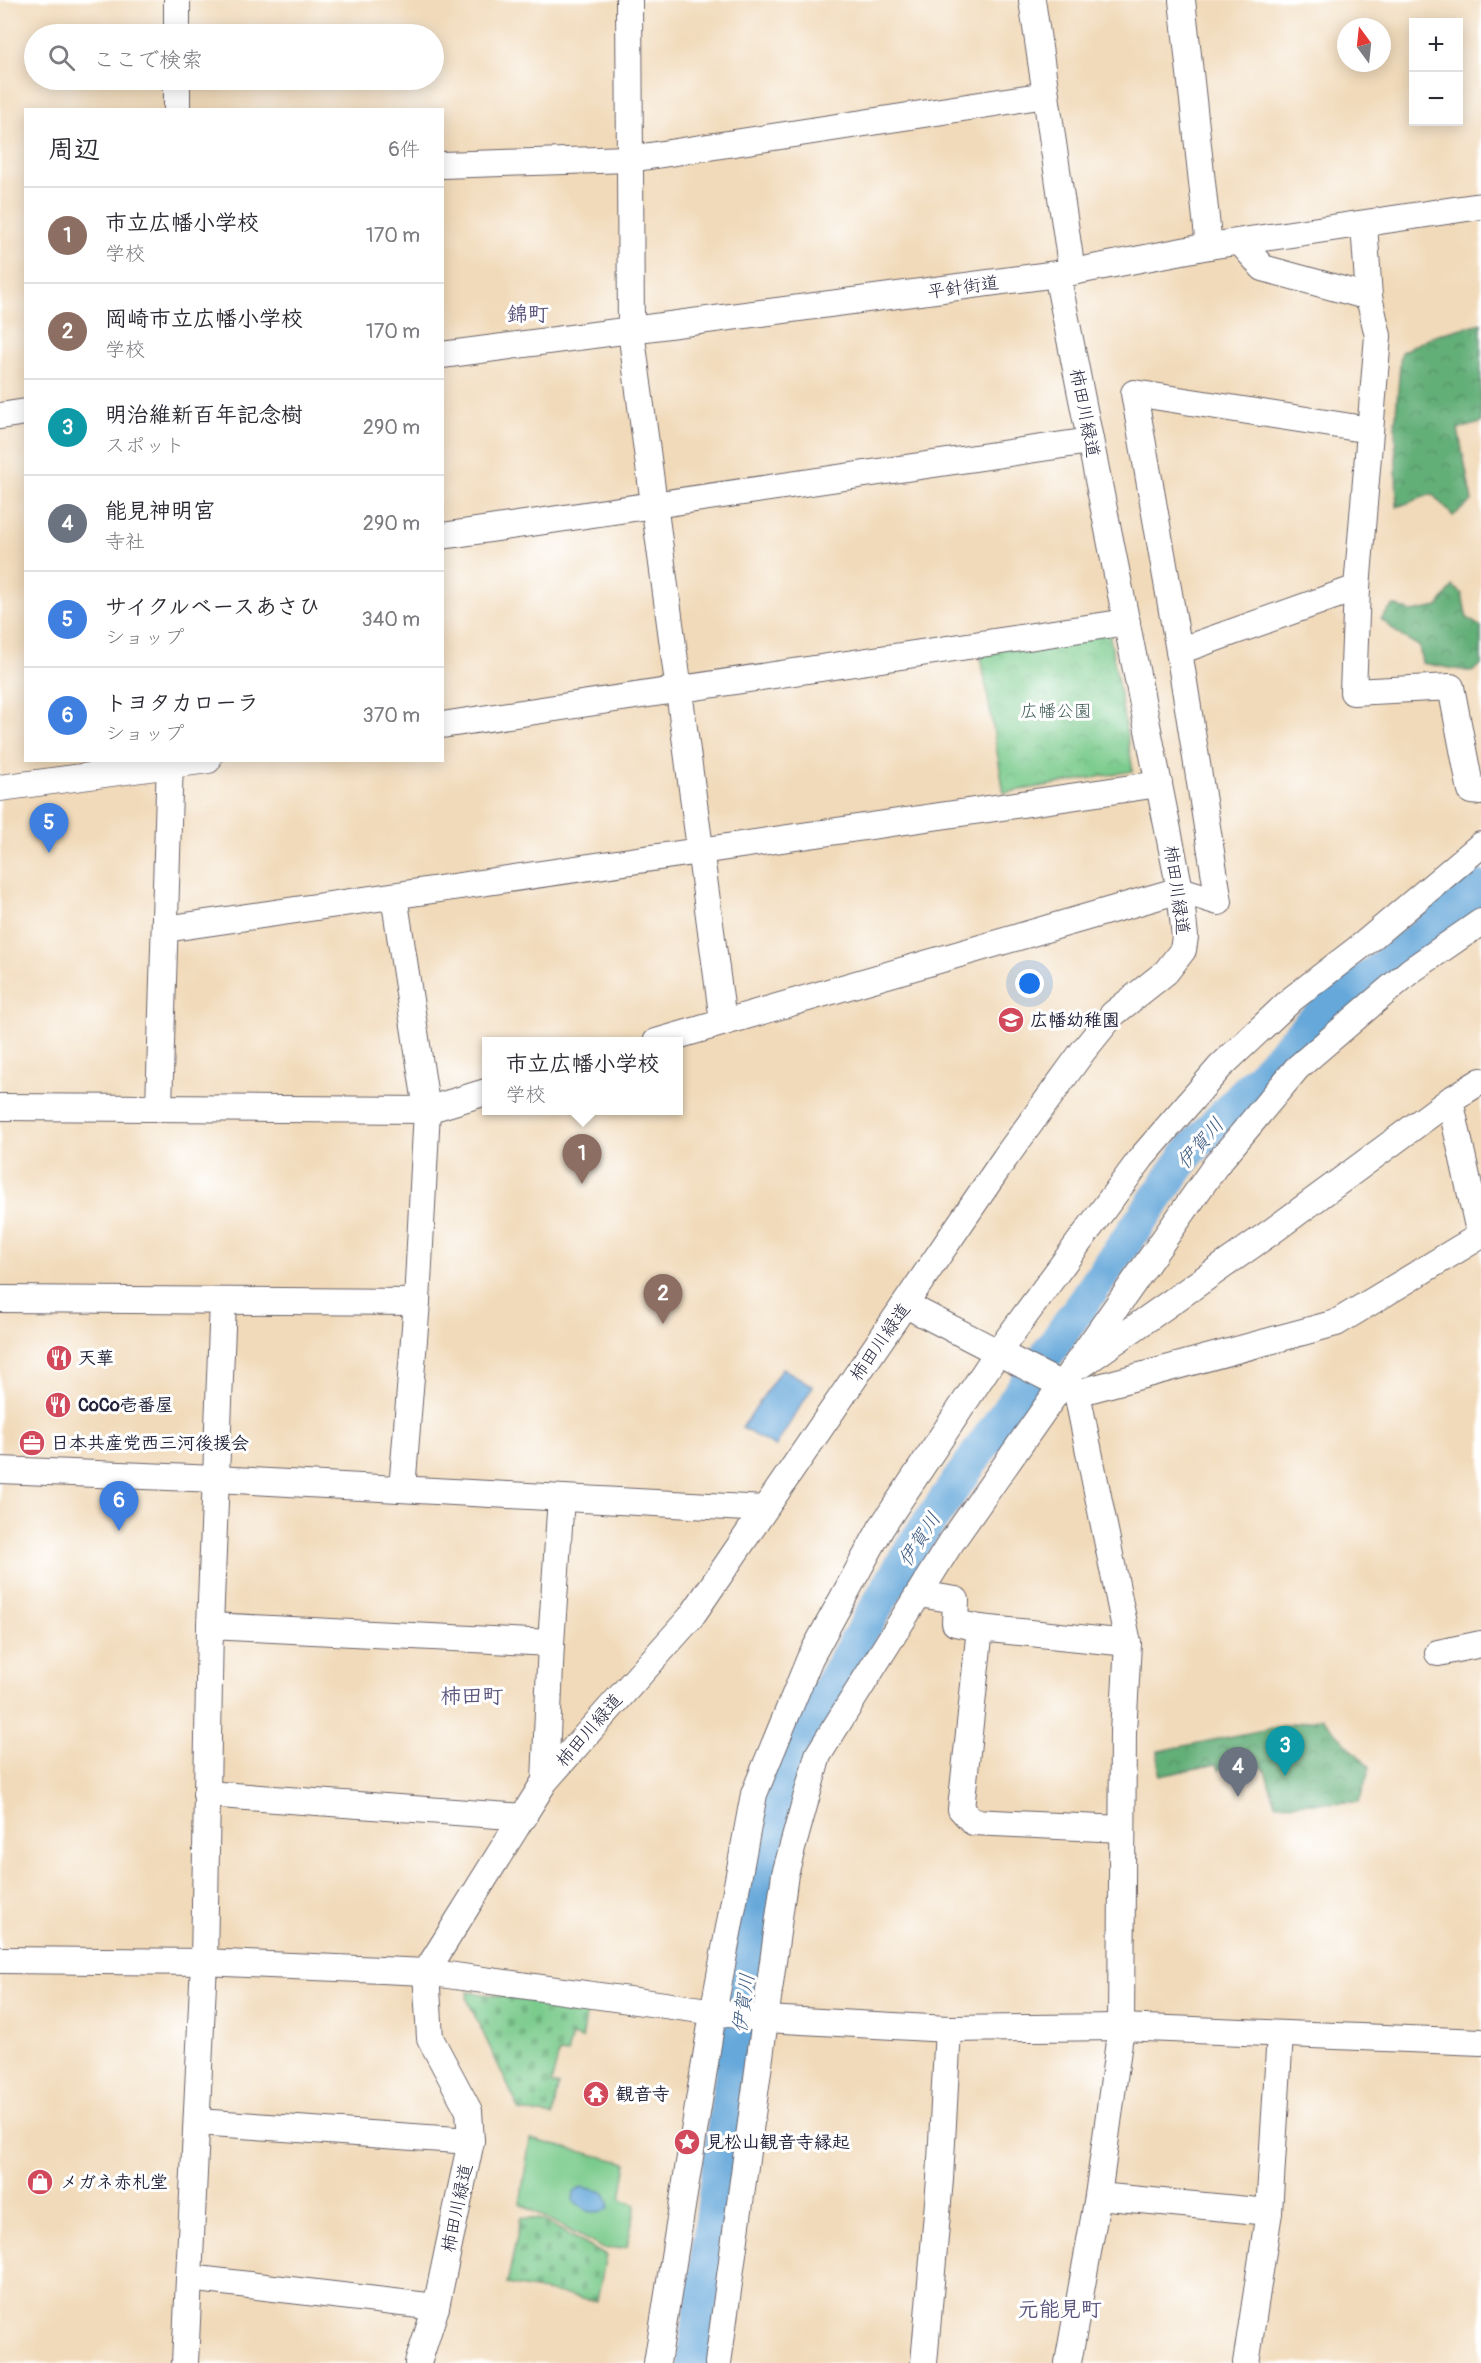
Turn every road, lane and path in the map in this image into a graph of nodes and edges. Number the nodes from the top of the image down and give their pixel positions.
1 (177, 0) edge
2 (629, 0) edge
3 (1032, 0) edge
4 (1182, 0) edge
5 (177, 24) edge
6 (177, 90) edge
7 (1046, 95) junction
8 (177, 108) edge
9 (630, 159) junction
10 (444, 165) edge
11 (1481, 206) edge
12 (1364, 224) junction
13 (1240, 242) junction
14 (1209, 246) junction
15 (1065, 273) junction
16 (1369, 297) junction
17 (632, 332) junction
18 (444, 356) edge
19 (24, 412) edge
20 (0, 416) edge
21 (1370, 430) junction
22 (1090, 441) junction
23 (655, 505) junction
24 (444, 536) edge
25 (1356, 588) junction
26 (1127, 622) junction
27 (1179, 651) junction
28 (679, 689) junction
29 (444, 725) edge
30 (170, 763) edge
31 (1159, 784) junction
32 (0, 788) edge
33 (1481, 792) edge
34 (1481, 845) edge
35 (700, 851) junction
36 (1180, 890) junction
37 (394, 896) junction
38 (1481, 922) edge
39 (165, 929) junction
40 (723, 1021) junction
41 (669, 1037) edge
42 (1481, 1081) edge
43 (482, 1093) edge
44 (1450, 1100) junction
45 (159, 1106) junction
46 (0, 1107) edge
47 (427, 1110) junction
48 (0, 1299) edge
49 (224, 1302) junction
50 (417, 1302) junction
51 (906, 1305) junction
52 (999, 1352) junction
53 (1068, 1384) junction
54 (0, 1470) edge
55 (216, 1479) junction
56 (402, 1489) junction
57 (561, 1498) junction
58 (764, 1509) junction
59 (919, 1594) junction
60 (210, 1626) junction
61 (980, 1628) junction
62 (550, 1643) junction
63 (1128, 1643) junction
64 (1481, 1644) edge
65 (1438, 1653) dead end
66 (545, 1781) junction
67 (206, 1794) junction
68 (524, 1817) junction
69 (1122, 1828) junction
70 (0, 1960) edge
71 (204, 1962) junction
72 (426, 1972) junction
73 (712, 2013) junction
74 (766, 2019) junction
75 (1121, 2027) junction
76 (948, 2029) junction
77 (1280, 2034) junction
78 (1481, 2042) edge
79 (197, 2122) junction
80 (471, 2141) junction
81 (1098, 2196) junction
82 (1269, 2212) junction
83 (189, 2278) junction
84 (436, 2307) junction
85 (185, 2363) edge
86 (418, 2363) edge
87 (657, 2363) edge
88 (718, 2363) edge
89 (924, 2363) edge
90 (1068, 2363) edge
91 (1246, 2363) edge

1 - 5 street
2 - 9 street
3 - 7 street, 柿田川緑道
4 - 14 street
6 - 8 street
7 - 9 street
7 - 15 street, 柿田川緑道
9 - 10 street
9 - 17 street
11 - 12 street, 平針街道
12 - 13 street, 平針街道
12 - 16 street
13 - 14 street, 平針街道
13 - 16 street
14 - 15 street, 平針街道
15 - 17 street, 平針街道
15 - 22 street, 柿田川緑道
16 - 21 street
17 - 18 street, 平針街道
17 - 23 street
19 - 20 street
21 - 25 street
21 - 27 street
22 - 23 street
22 - 26 street, 柿田川緑道
23 - 24 street
23 - 28 street
25 - 27 street
25 - 33 street
26 - 28 street
26 - 31 street, 柿田川緑道
27 - 36 street
28 - 29 street
28 - 35 street
30 - 32 street
30 - 39 street
31 - 35 street
31 - 36 street, 柿田川緑道
34 - 52 street
35 - 37 street
35 - 40 street
36 - 40 street
36 - 51 street, 柿田川緑道
37 - 39 street
37 - 47 street
38 - 53 street
39 - 45 street
40 - 41 street
42 - 44 street
43 - 47 street
44 - 53 street
44 - 53 street
45 - 46 street
45 - 47 street
47 - 50 street
48 - 49 street
49 - 50 street
49 - 55 street
50 - 56 street
51 - 52 street
51 - 58 street, 柿田川緑道
52 - 53 street
52 - 73 street
53 - 59 street
53 - 63 street
54 - 55 street
55 - 56 street
55 - 60 street
56 - 57 street
57 - 58 street
57 - 62 street
58 - 66 street, 柿田川緑道
59 - 61 street
59 - 74 street
60 - 62 street
60 - 67 street
61 - 63 street
61 - 69 street
62 - 66 street
63 - 69 street
64 - 65 street
66 - 68 street, 柿田川緑道
67 - 68 street
67 - 71 street
68 - 72 street, 柿田川緑道
69 - 75 street
70 - 71 street
71 - 72 street
71 - 79 street
72 - 73 street
72 - 80 street, 柿田川緑道
73 - 74 street
73 - 87 street
74 - 76 street
74 - 88 street
75 - 76 street
75 - 77 street
75 - 81 street
76 - 89 street
77 - 78 street
77 - 82 street
79 - 80 street
79 - 83 street
80 - 84 street, 柿田川緑道
81 - 82 street
81 - 90 street
82 - 91 street
83 - 84 street
83 - 85 street
84 - 86 street, 柿田川緑道

